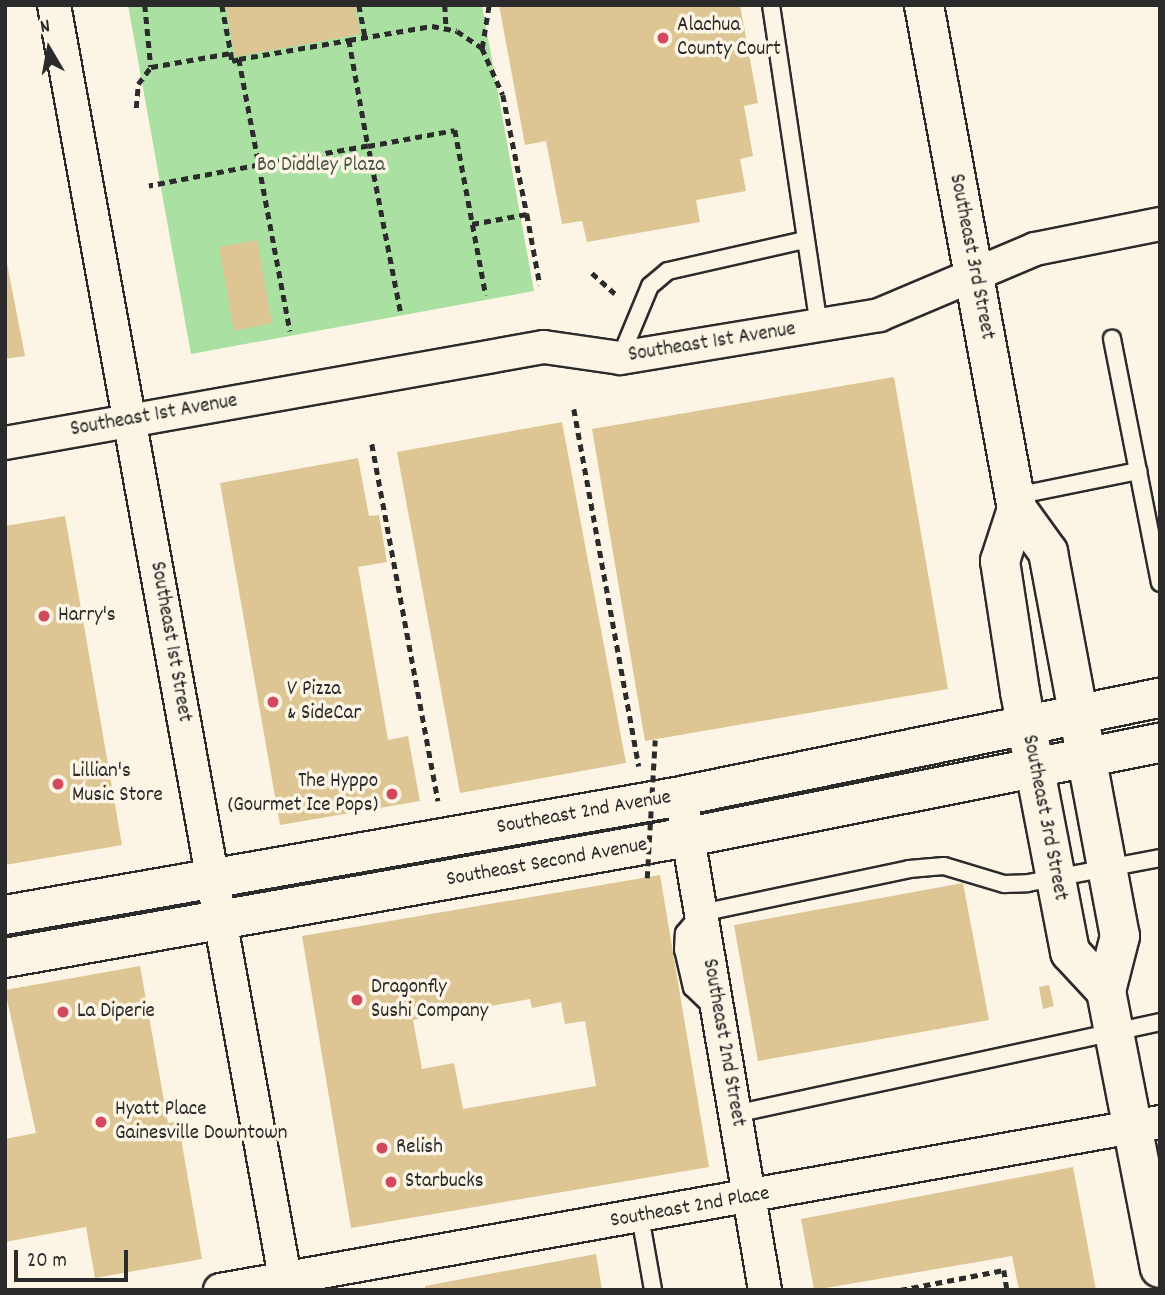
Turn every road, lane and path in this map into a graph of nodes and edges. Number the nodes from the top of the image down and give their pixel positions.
1 (54, 5) edge
2 (145, 5) edge
3 (222, 5) edge
4 (359, 5) edge
5 (445, 5) edge
6 (489, 5) edge
7 (771, 5) edge
8 (924, 5) edge
9 (446, 27) junction
10 (365, 37) junction
11 (349, 40) junction
12 (482, 48) junction
13 (230, 52) junction
14 (239, 59) junction
15 (151, 67) junction
16 (136, 108) dead end
17 (368, 146) junction
18 (259, 165) junction
19 (149, 186) dead end
20 (527, 214) junction
21 (472, 224) junction
22 (1160, 225) edge
23 (805, 240) junction
24 (592, 274) dead end
25 (975, 277) junction
26 (540, 285) dead end
27 (615, 293) dead end
28 (486, 295) dead end
29 (400, 310) dead end
30 (819, 325) junction
31 (290, 331) dead end
32 (1112, 339) dead end
33 (620, 358) junction
34 (574, 409) dead end
35 (129, 421) junction
36 (5, 443) edge
37 (372, 444) dead end
38 (1138, 471) junction
39 (1016, 502) junction
40 (1160, 583) edge
41 (1160, 698) edge
42 (1078, 714) junction
43 (1027, 724) junction
44 (655, 740) dead end
45 (1160, 743) edge
46 (1086, 759) junction
47 (639, 766) dead end
48 (1036, 769) junction
49 (681, 796) junction
50 (438, 802) dead end
51 (688, 837) junction
52 (1160, 858) edge
53 (1107, 868) junction
54 (647, 878) dead end
55 (1055, 878) junction
56 (212, 880) junction
57 (701, 913) junction
58 (5, 915) edge
59 (221, 923) junction
60 (5, 958) edge
61 (1106, 991) junction
62 (1160, 1022) edge
63 (1114, 1033) junction
64 (735, 1114) junction
65 (1146, 1124) edge
66 (749, 1198) junction
67 (640, 1216) junction
68 (1160, 1268) edge
69 (285, 1278) junction
70 (361, 1278) edge
71 (220, 1290) edge
72 (653, 1290) edge
73 (765, 1290) edge
74 (900, 1290) edge
75 (1007, 1290) edge

1 - 35 street, Southeast 1st Street
2 - 15 path
3 - 13 path
4 - 10 path
5 - 9 path
6 - 12 path
7 - 23 lane
8 - 25 street, Southeast 3rd Street
9 - 10 path
9 - 12 path
10 - 11 path
11 - 14 path
11 - 17 path
12 - 20 path
13 - 14 path
13 - 15 path
14 - 18 path
15 - 16 path
17 - 18 path
17 - 21 path
17 - 29 path
18 - 19 path
18 - 31 path
20 - 21 path
20 - 26 path
21 - 28 path
22 - 25 street, Southeast 1st Avenue
23 - 30 lane
23 - 33 lane
24 - 27 path
25 - 30 street, Southeast 1st Avenue
25 - 39 street, Southeast 3rd Street
30 - 33 street, Southeast 1st Avenue
32 - 38 lane
33 - 35 street, Southeast 1st Avenue
34 - 47 path
35 - 36 street, Southeast 1st Avenue
35 - 56 street, Southeast 1st Street
37 - 50 path
38 - 39 lane
38 - 40 lane
39 - 42 street, Southeast 3rd Street
39 - 43 street, Southeast 3rd Street
41 - 42 street, Southeast 2nd Avenue
42 - 43 street, Southeast 2nd Avenue
42 - 46 street, Southeast 3rd Street
43 - 48 street, Southeast 3rd Street
43 - 49 street, Southeast 2nd Avenue
44 - 54 path, bridge
45 - 46 street
46 - 48 street, Southeast Second Avenue
46 - 53 street, Southeast 3rd Street
48 - 51 street, Southeast Second Avenue
48 - 55 street, Southeast 3rd Street
49 - 51 street, Southeast 2nd Street
49 - 56 street, Southeast 2nd Avenue
51 - 57 street, Southeast 2nd Street
51 - 59 street, Southeast Second Avenue
52 - 53 lane
53 - 55 lane
53 - 61 street, Southeast 3rd Street
55 - 57 lane
55 - 61 street, Southeast 3rd Street
56 - 58 street, Southeast 2nd Avenue
56 - 59 street, Southeast 1st Street
57 - 64 street, Southeast 2nd Street
59 - 60 street, Southeast Second Avenue
59 - 69 street, Southeast 1st Street
61 - 63 street, Southeast 3rd Street
62 - 63 lane
63 - 64 lane
63 - 65 street, Southeast 3rd Street
64 - 66 street, Southeast 2nd Street
65 - 66 street, Southeast 2nd Place
65 - 68 street, Southeast 3rd Street
66 - 67 street, Southeast 2nd Place
66 - 73 street, Southeast 2nd Street
67 - 70 street, Southeast 2nd Place
67 - 72 lane
69 - 70 street, Southeast 2nd Place
69 - 71 street, Southeast 2nd Place
74 - 75 path

